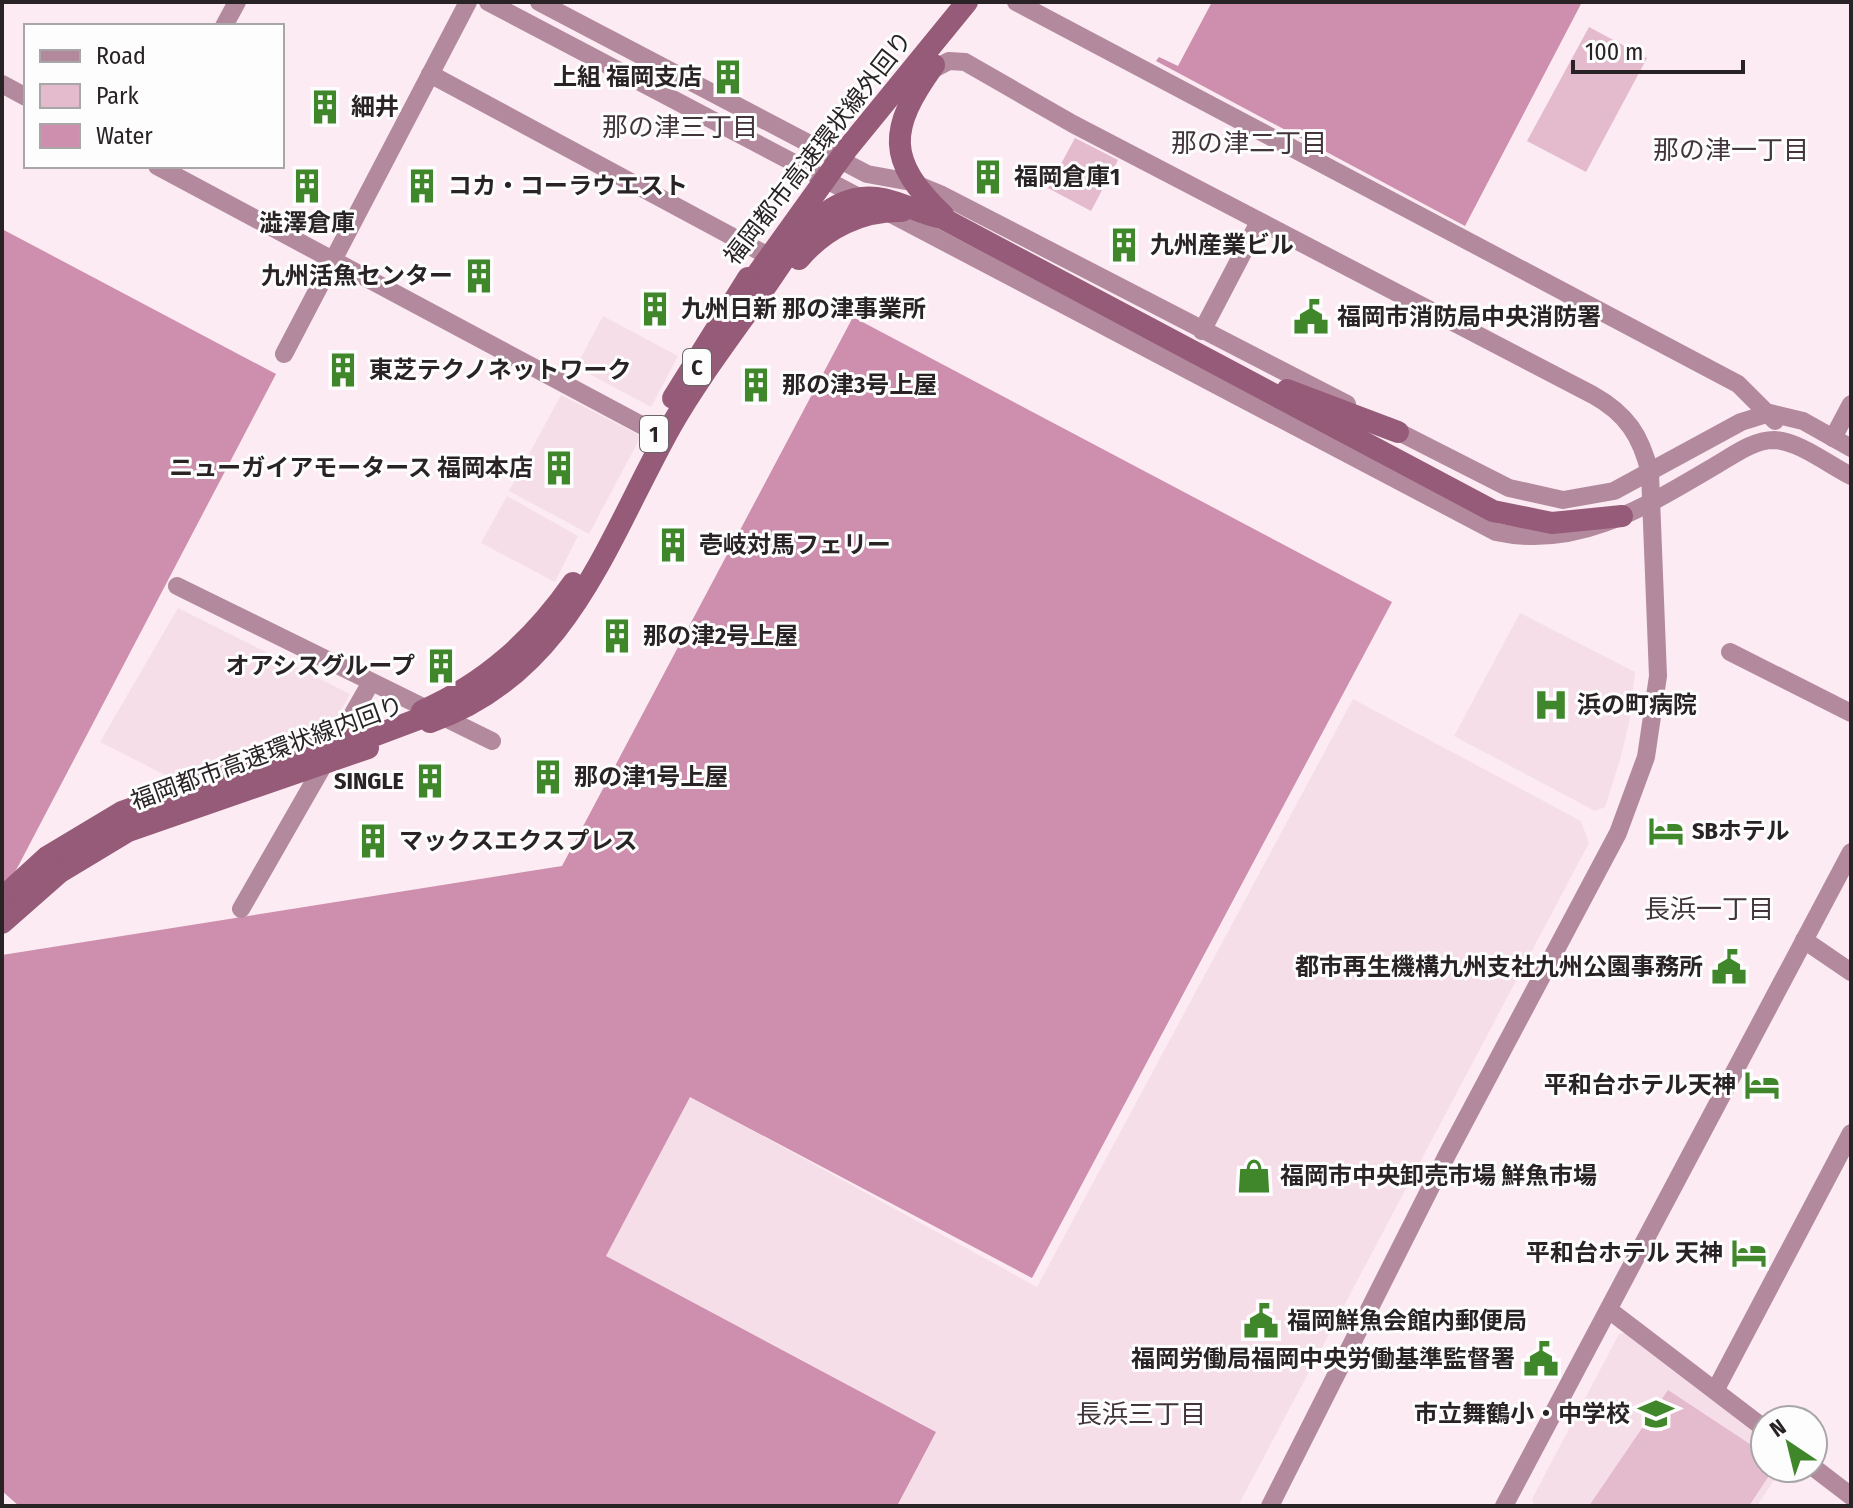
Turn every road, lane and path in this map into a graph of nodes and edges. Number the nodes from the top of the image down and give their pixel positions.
1 (237, 2) edge
2 (468, 2) edge
3 (488, 2) edge
4 (539, 2) edge
5 (965, 2) edge
6 (979, 2) edge
7 (1016, 2) edge
8 (225, 24) edge
9 (430, 74) junction
10 (2, 84) edge
11 (24, 96) edge
12 (843, 161) junction
13 (161, 168) edge
14 (947, 221) junction
15 (1259, 222) junction
16 (761, 252) dead end
17 (333, 259) junction
18 (1202, 331) junction
19 (284, 354) dead end
20 (1851, 404) edge
21 (1770, 413) junction
22 (1398, 432) junction
23 (660, 435) dead end
24 (1833, 438) junction
25 (1789, 444) junction
26 (1851, 448) edge
27 (1650, 473) junction
28 (1851, 476) edge
29 (1653, 502) junction
30 (1622, 516) junction
31 (177, 586) dead end
32 (1730, 652) dead end
33 (370, 684) junction
34 (1851, 713) edge
35 (430, 722) junction
36 (492, 741) dead end
37 (291, 752) junction
38 (1851, 852) edge
39 (241, 909) dead end
40 (4, 912) edge
41 (1804, 940) junction
42 (1851, 972) edge
43 (1851, 1133) edge
44 (1609, 1310) junction
45 (1716, 1389) junction
46 (1749, 1416) edge
47 (1829, 1479) edge
48 (1851, 1496) edge
49 (1270, 1506) edge
50 (1504, 1506) edge

1 - 8 street
2 - 9 street
3 - 30 street
4 - 12 street
5 - 35 highway, 福岡都市高速環状線内回り / C
5 - 37 highway, 福岡都市高速環状線外回り / 1
6 - 14 highway
7 - 21 street
9 - 16 street
9 - 17 street
10 - 11 street
12 - 15 street
12 - 18 street
13 - 17 street
14 - 22 highway
14 - 30 highway
14 - 35 highway
14 - 37 highway
15 - 18 street
15 - 27 street
17 - 19 street
17 - 23 street
18 - 22 street
20 - 24 street
21 - 24 street
21 - 25 street
21 - 27 street
22 - 27 street
24 - 26 street
25 - 28 street
25 - 29 street
27 - 29 street
29 - 30 street
29 - 49 street
31 - 33 street
32 - 34 street
33 - 36 street
33 - 39 street
35 - 40 highway, 福岡都市高速環状線内回り / 1
37 - 40 highway, 福岡都市高速環状線外回り / 1
38 - 41 street
41 - 42 street
41 - 44 street
43 - 45 street
44 - 45 street
44 - 50 street
45 - 46 street
47 - 48 street

